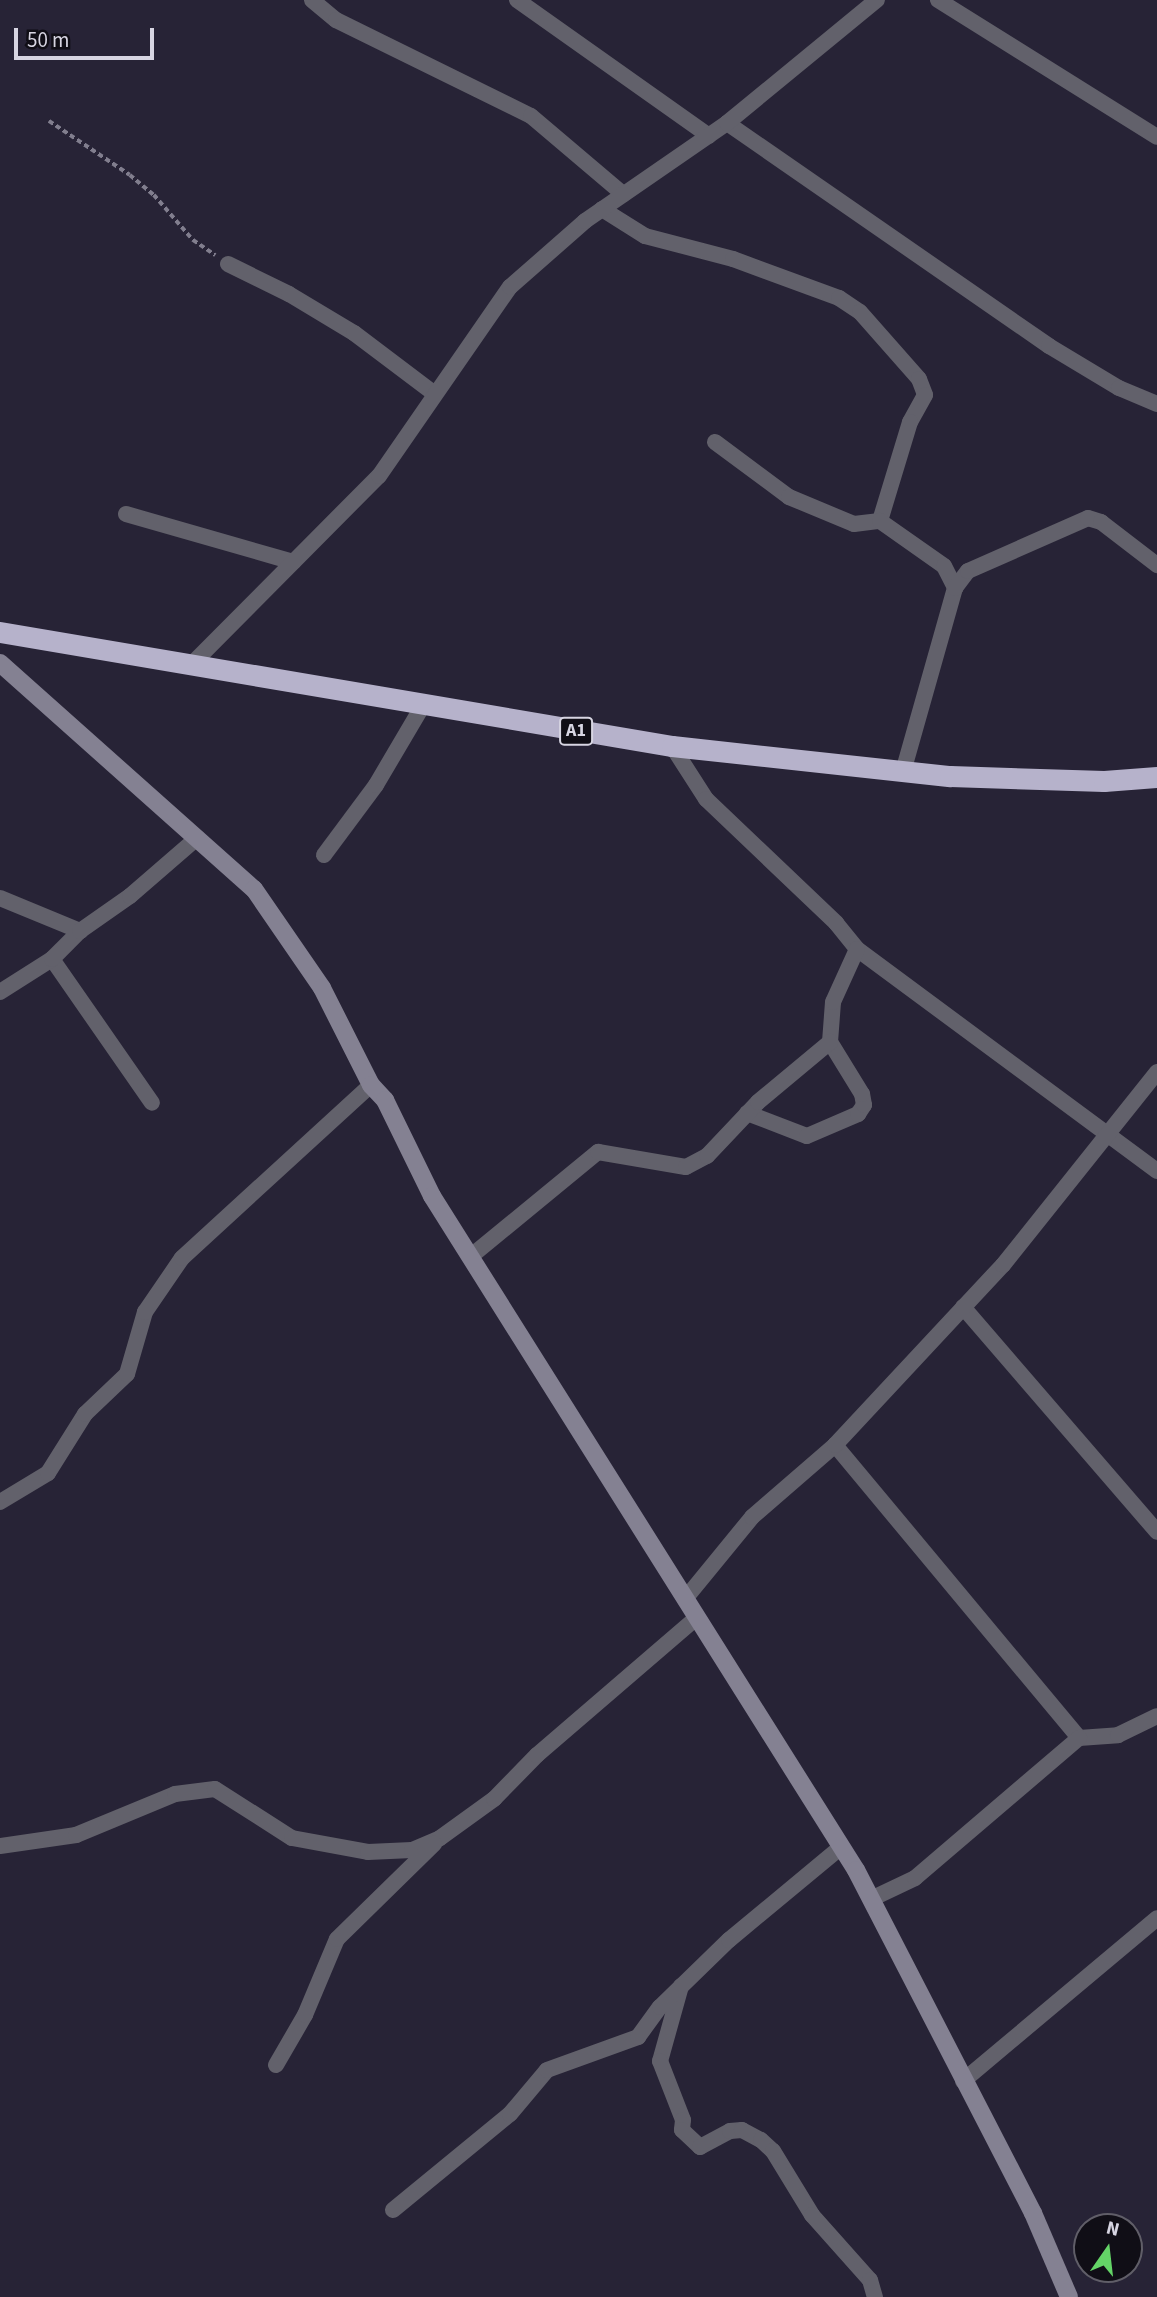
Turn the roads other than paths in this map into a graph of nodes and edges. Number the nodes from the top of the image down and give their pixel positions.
1 (312, 0) edge
2 (517, 0) edge
3 (938, 0) edge
4 (866, 2) edge
5 (727, 123) junction
6 (709, 136) junction
7 (1157, 137) edge
8 (623, 194) junction
9 (602, 209) junction
10 (228, 264) road end
11 (435, 394) junction
12 (1157, 404) edge
13 (716, 442) dead end
14 (126, 514) dead end
15 (880, 521) junction
16 (293, 562) junction
17 (1157, 565) edge
18 (944, 566) junction
19 (968, 571) junction
20 (955, 588) junction
21 (0, 632) edge
22 (0, 663) edge
23 (190, 666) junction
24 (422, 707) junction
25 (672, 746) junction
26 (903, 772) junction
27 (1157, 777) edge
28 (197, 838) junction
29 (324, 855) dead end
30 (0, 898) edge
31 (80, 931) junction
32 (857, 949) junction
33 (52, 959) junction
34 (0, 992) edge
35 (830, 1042) junction
36 (1157, 1072) edge
37 (371, 1085) junction
38 (152, 1103) dead end
39 (747, 1114) junction
40 (1109, 1133) junction
41 (1157, 1171) edge
42 (470, 1257) junction
43 (962, 1307) junction
44 (835, 1445) junction
45 (0, 1502) edge
46 (1157, 1532) edge
47 (685, 1599) junction
48 (696, 1618) junction
49 (1157, 1716) edge
50 (1079, 1738) junction
51 (440, 1838) junction
52 (0, 1846) edge
53 (841, 1847) junction
54 (871, 1899) junction
55 (1157, 1918) edge
56 (681, 1986) junction
57 (276, 2065) dead end
58 (963, 2081) junction
59 (393, 2210) dead end
60 (875, 2297) edge
61 (1069, 2297) edge

1 - 8 street
2 - 6 street
3 - 7 street
4 - 5 street
5 - 6 street
5 - 12 street
6 - 8 street
8 - 9 street
9 - 11 street
9 - 15 street
10 - 11 street
11 - 16 street
13 - 15 street
14 - 16 street
15 - 18 street
16 - 23 street
17 - 19 street
18 - 19 street
18 - 20 street
19 - 20 street
20 - 26 street
21 - 23 highway, A1
22 - 28 street
23 - 24 highway, A1
24 - 25 highway, A1
24 - 29 street
25 - 26 highway, A1
25 - 32 street
26 - 27 highway, A1
28 - 31 street
28 - 37 street
30 - 31 street
31 - 33 street
32 - 35 street
32 - 40 street
33 - 34 street
33 - 38 street
35 - 39 street
35 - 39 street
36 - 40 street
37 - 42 street
37 - 45 street
39 - 42 street
40 - 41 street
40 - 43 street
42 - 47 street
43 - 44 street
43 - 46 street
44 - 47 street
44 - 50 street
47 - 48 street
48 - 51 street
48 - 53 street
49 - 50 street
50 - 54 street
51 - 52 street
51 - 57 street
53 - 54 street
53 - 56 street
54 - 58 street
55 - 58 street
56 - 59 street
56 - 60 street
58 - 61 street

